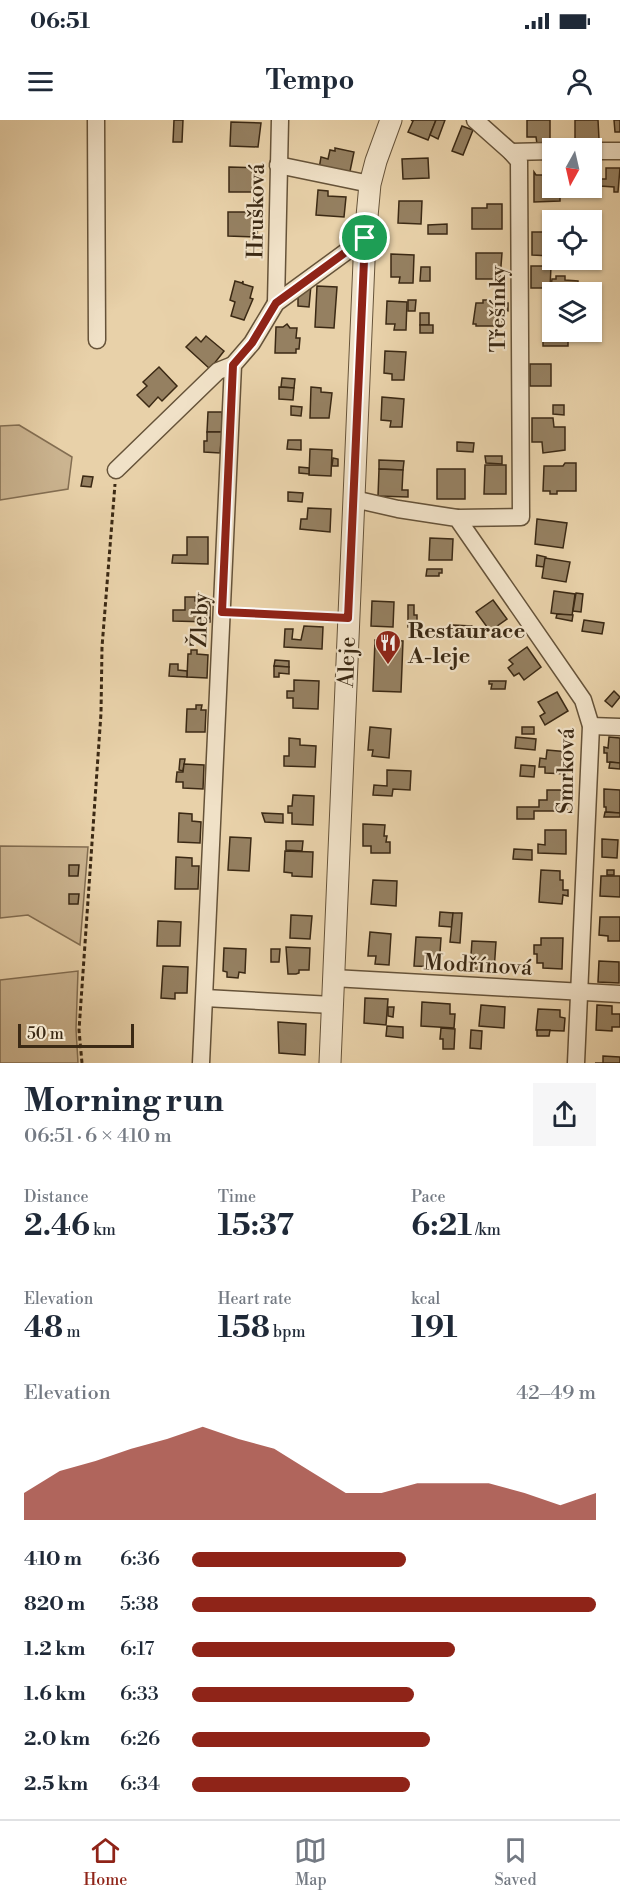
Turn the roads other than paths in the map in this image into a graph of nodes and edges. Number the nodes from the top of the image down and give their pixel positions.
1 (96, 120) edge
2 (280, 120) edge
3 (391, 120) edge
4 (475, 120) edge
5 (602, 151) edge
6 (620, 151) edge
7 (511, 152) junction
8 (542, 152) edge
9 (278, 165) junction
10 (370, 184) junction
11 (365, 238) junction
12 (276, 303) junction
13 (97, 340) dead end
14 (233, 365) junction
15 (116, 470) road end
16 (354, 499) junction
17 (457, 518) junction
18 (591, 726) junction
19 (620, 727) edge
20 (333, 978) junction
21 (579, 992) junction
22 (620, 994) edge
23 (205, 998) junction
24 (332, 1005) junction
25 (201, 1063) edge
26 (330, 1063) edge
27 (576, 1063) edge

1 - 13 street
2 - 9 street, Hrušková
3 - 10 street, Aleje
4 - 7 street
5 - 6 street
7 - 8 street
7 - 17 street, Třešínky
9 - 10 street
9 - 12 street, Hrušková
10 - 11 street, Aleje
11 - 12 street
11 - 16 street, Aleje
12 - 14 street
14 - 15 street
14 - 23 street, Žleby
16 - 17 street
16 - 20 street, Aleje
17 - 18 street, Smrková
18 - 19 street
18 - 21 street, Smrková
20 - 21 street, Modřínová
20 - 24 street, Aleje
21 - 22 street, Modřínová
21 - 27 street, Smrková
23 - 24 street
23 - 25 street, Žleby
24 - 26 street, Aleje

